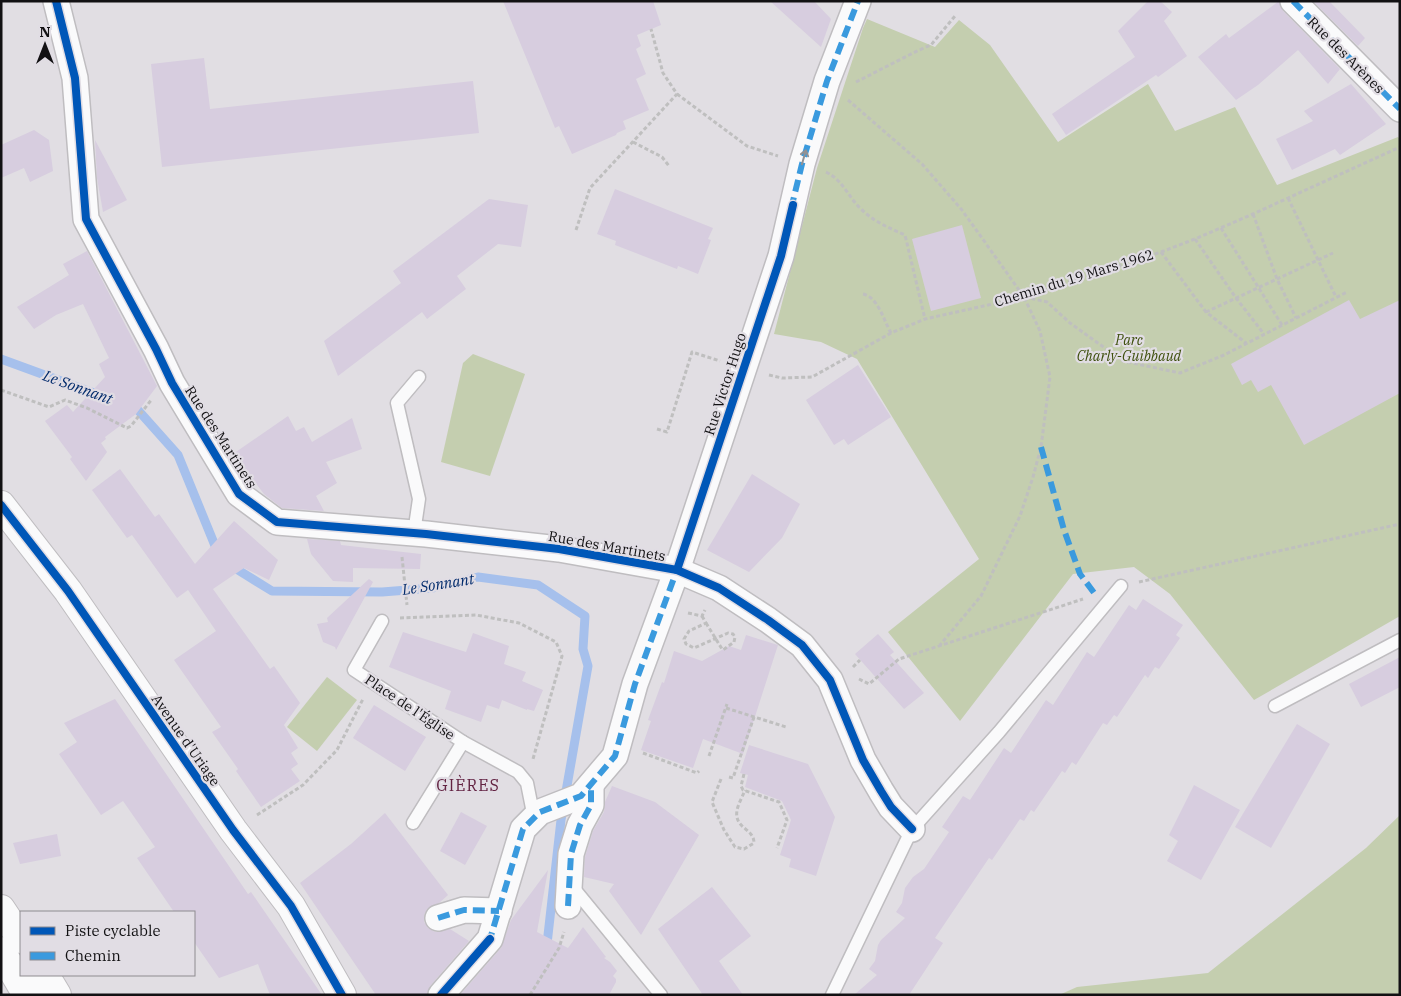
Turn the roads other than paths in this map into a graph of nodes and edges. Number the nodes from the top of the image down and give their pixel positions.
1 (56, 1) edge
2 (858, 1) edge
3 (1293, 1) edge
4 (1400, 109) edge
5 (419, 377) dead end
6 (1, 505) edge
7 (414, 533) junction
8 (677, 570) junction
9 (1121, 586) dead end
10 (382, 621) road end
11 (1400, 640) edge
12 (1275, 706) dead end
13 (463, 742) junction
14 (586, 790) junction
15 (537, 815) junction
16 (413, 823) dead end
17 (912, 830) junction
18 (568, 894) joint
19 (1, 910) edge
20 (499, 911) junction
21 (438, 918) dead end
22 (20, 938) edge
23 (1, 951) edge
24 (46, 976) edge
25 (27, 995) edge
26 (57, 995) edge
27 (342, 995) edge
28 (440, 995) edge
29 (661, 995) edge
30 (832, 995) edge

1 - 7 street, Rue des Martinets
8 -> 2 street, Rue Victor Hugo
3 - 4 street, Rue des Arènes
5 - 7 lane
6 - 27 street, Avenue d'Uriage
7 - 8 street, Rue des Martinets
8 - 14 street, Rue Victor Hugo
8 - 17 street, Rue des Martinets
9 - 17 lane
10 - 13 lane, Place de l'Église
11 - 12 lane
13 - 15 lane, Place de l'Église
13 - 16 lane, Place de l'Église
14 - 15 street, Rue Victor Hugo
14 - 18 street
15 - 20 street
17 - 30 lane
18 - 29 lane
19 - 22 street
20 - 21 street
20 - 28 street
23 - 25 street
24 - 26 street

